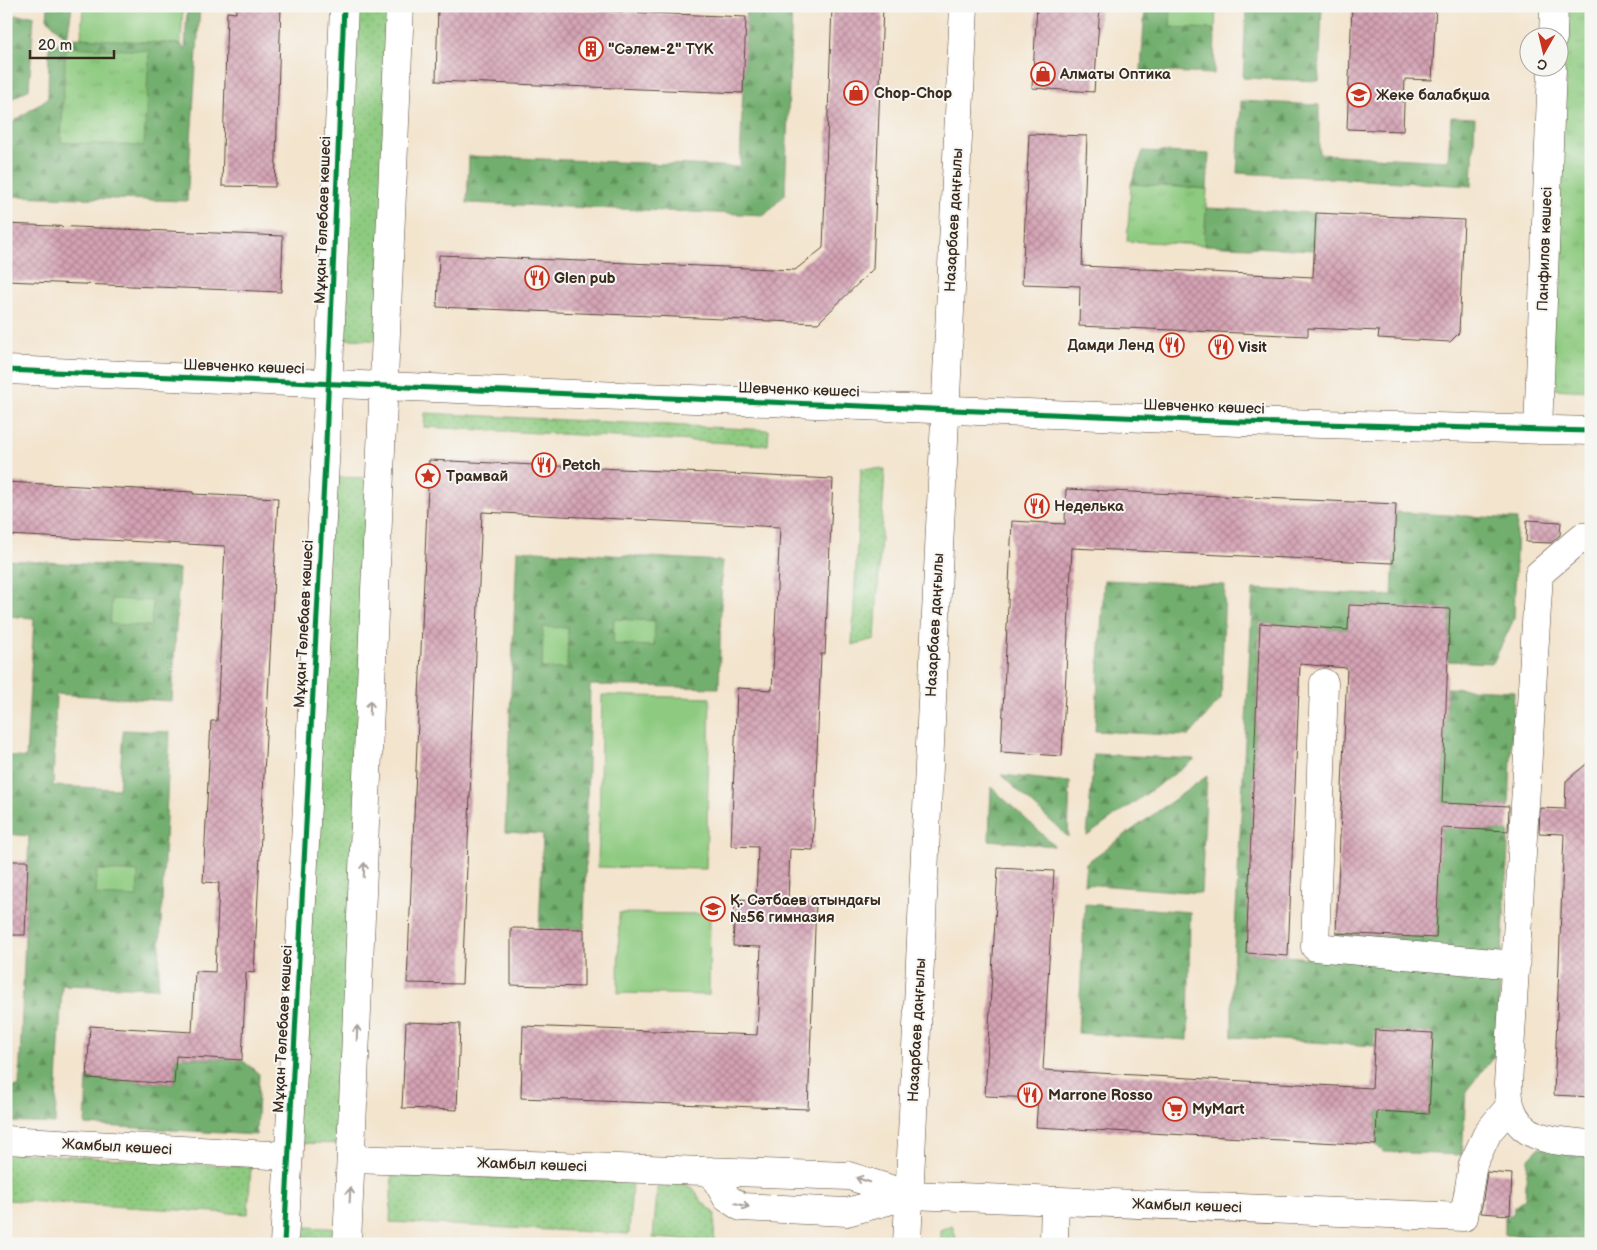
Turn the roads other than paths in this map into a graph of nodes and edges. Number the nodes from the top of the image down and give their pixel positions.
1 (344, 6) edge
2 (400, 6) edge
3 (964, 6) edge
4 (1554, 6) edge
5 (1553, 28) edge
6 (1552, 78) edge
7 (6, 370) edge
8 (329, 383) junction
9 (384, 386) junction
10 (945, 409) junction
11 (1538, 430) junction
12 (1591, 431) edge
13 (1591, 537) edge
14 (1324, 684) dead end
15 (1516, 964) junction
16 (1510, 1106) junction
17 (6, 1140) edge
18 (1591, 1144) edge
19 (289, 1156) junction
20 (352, 1159) junction
21 (711, 1171) junction
22 (910, 1195) junction
23 (1055, 1201) junction
24 (1054, 1239) dead end
25 (284, 1244) edge
26 (347, 1244) edge
27 (907, 1244) edge

1 - 8 street, Мұқан Төлебаев көшесі
2 - 9 street
3 - 10 street, Назарбаев даңғылы
4 - 5 street
6 - 11 street, Панфилов көшесі
7 - 8 street, Шевченко көшесі
8 - 9 street, Шевченко көшесі
8 - 19 street, Мұқан Төлебаев көшесі
9 - 10 street, Шевченко көшесі
20 -> 9 street
10 - 11 street, Шевченко көшесі
10 - 22 street, Назарбаев даңғылы
11 - 12 street, Шевченко көшесі
13 - 15 street
14 - 15 street
15 - 16 street
16 - 18 street
16 - 23 street, Жамбыл көшесі
17 - 19 street, Жамбыл көшесі
19 - 25 street, Мұқан Төлебаев көшесі
20 - 21 street, Жамбыл көшесі
26 -> 20 street
22 -> 21 street, Жамбыл көшесі
21 -> 22 street, Жамбыл көшесі
22 - 23 street, Жамбыл көшесі
22 - 27 street, Назарбаев даңғылы
23 - 24 street

